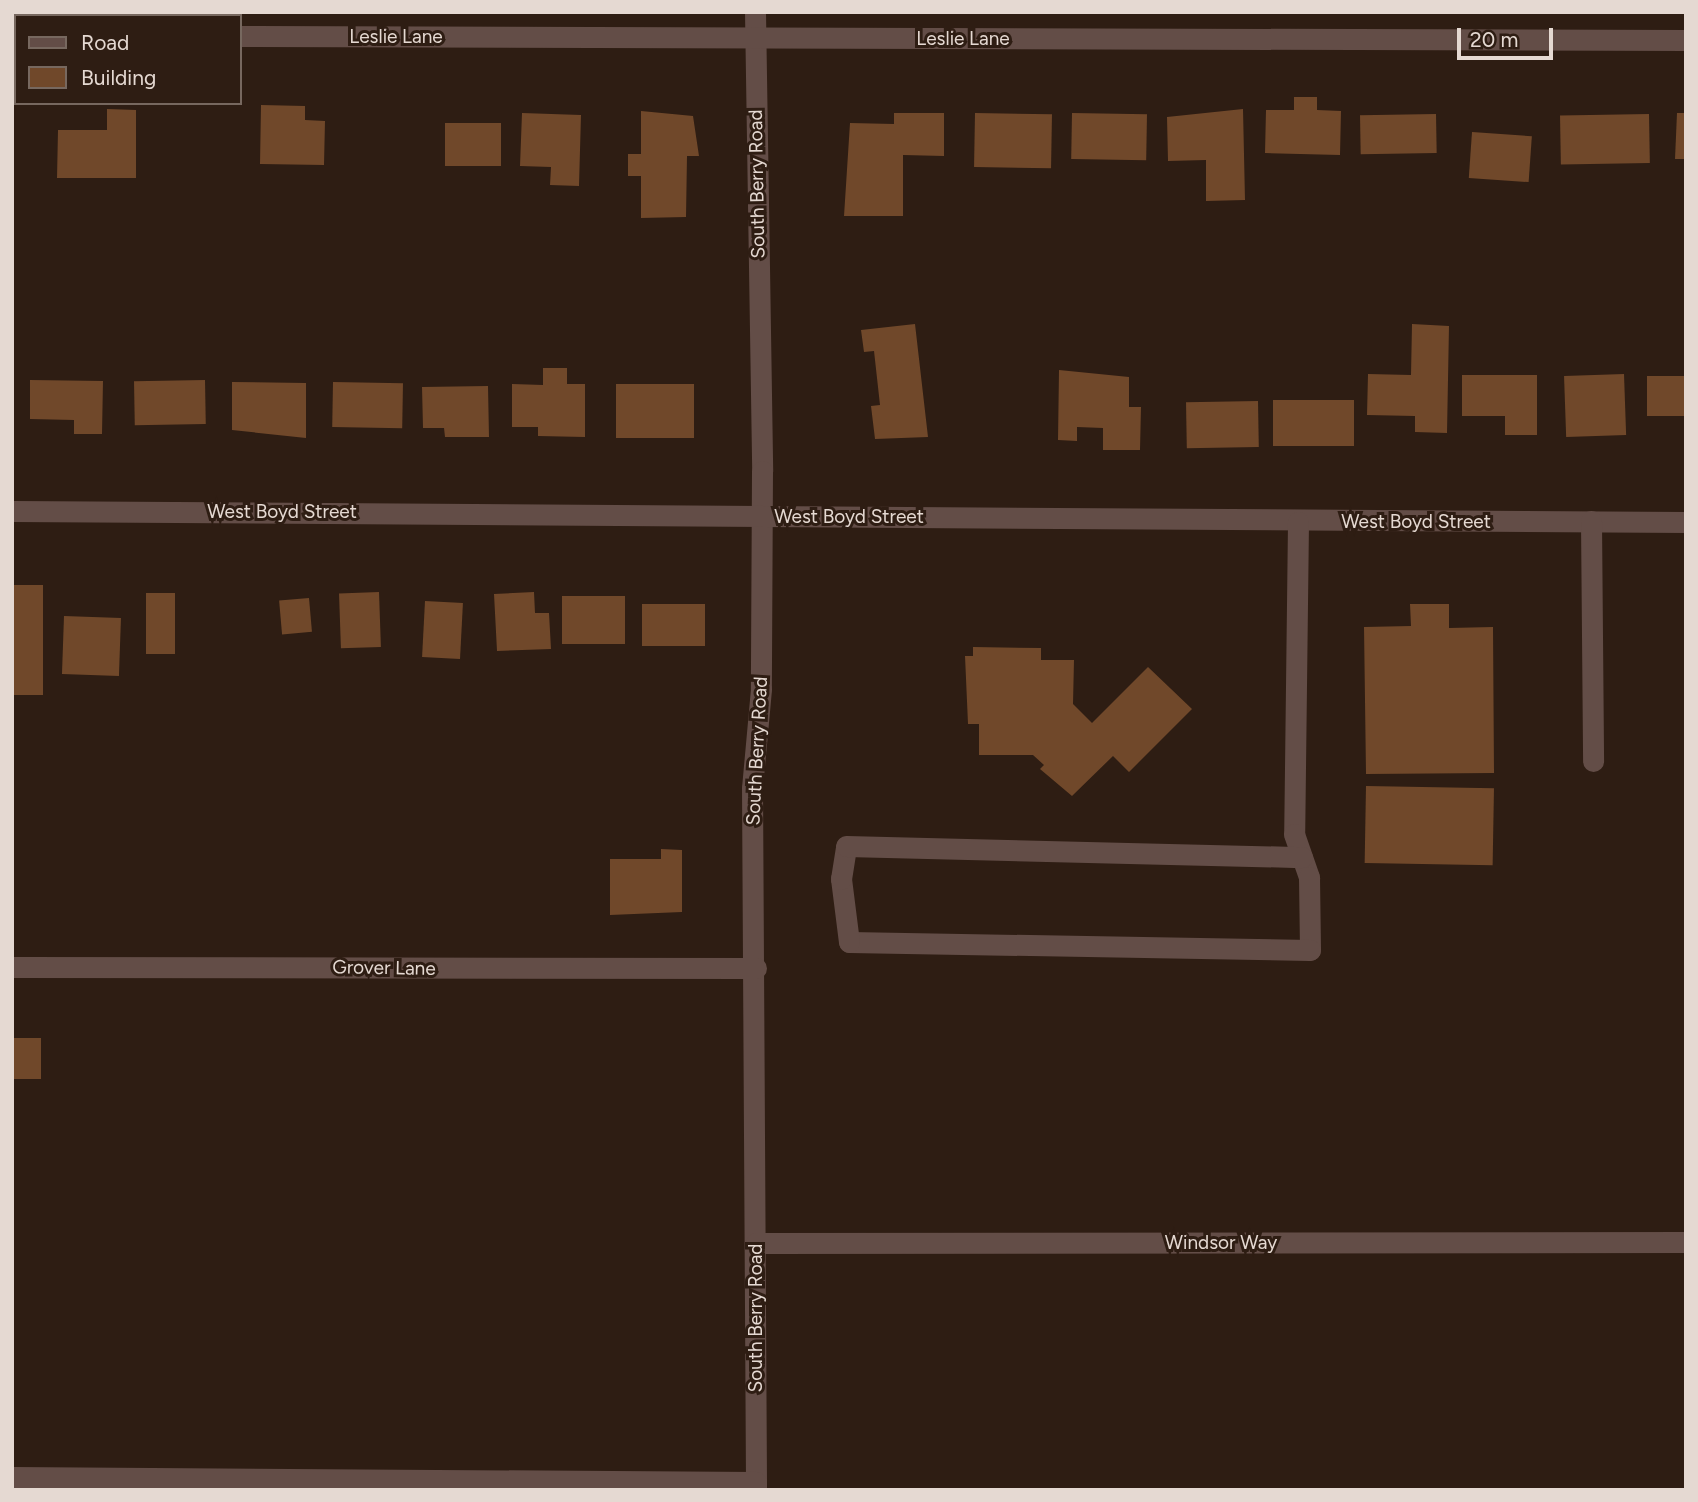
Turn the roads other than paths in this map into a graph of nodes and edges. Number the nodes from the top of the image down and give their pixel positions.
1 (755, 12) edge
2 (242, 36) edge
3 (755, 39) junction
4 (1686, 40) edge
5 (12, 511) edge
6 (762, 516) junction
7 (1591, 521) junction
8 (1298, 522) junction
9 (1686, 522) edge
10 (1593, 761) dead end
11 (1302, 857) junction
12 (12, 967) edge
13 (756, 968) junction
14 (1686, 1242) edge
15 (756, 1243) junction
16 (12, 1476) edge
17 (756, 1486) edge

1 - 3 street, South Berry Road
2 - 3 street, Leslie Lane
3 - 4 street, Leslie Lane
3 - 6 street, South Berry Road
5 - 6 street, West Boyd Street
6 - 8 street, West Boyd Street
6 - 13 street, South Berry Road
7 - 8 street, West Boyd Street
7 - 9 street, West Boyd Street
7 - 10 street
8 - 11 street
11 - 11 street
12 - 13 street, Grover Lane
13 - 15 street, South Berry Road
14 - 15 street, Windsor Way
15 - 17 street, South Berry Road
16 - 17 street

